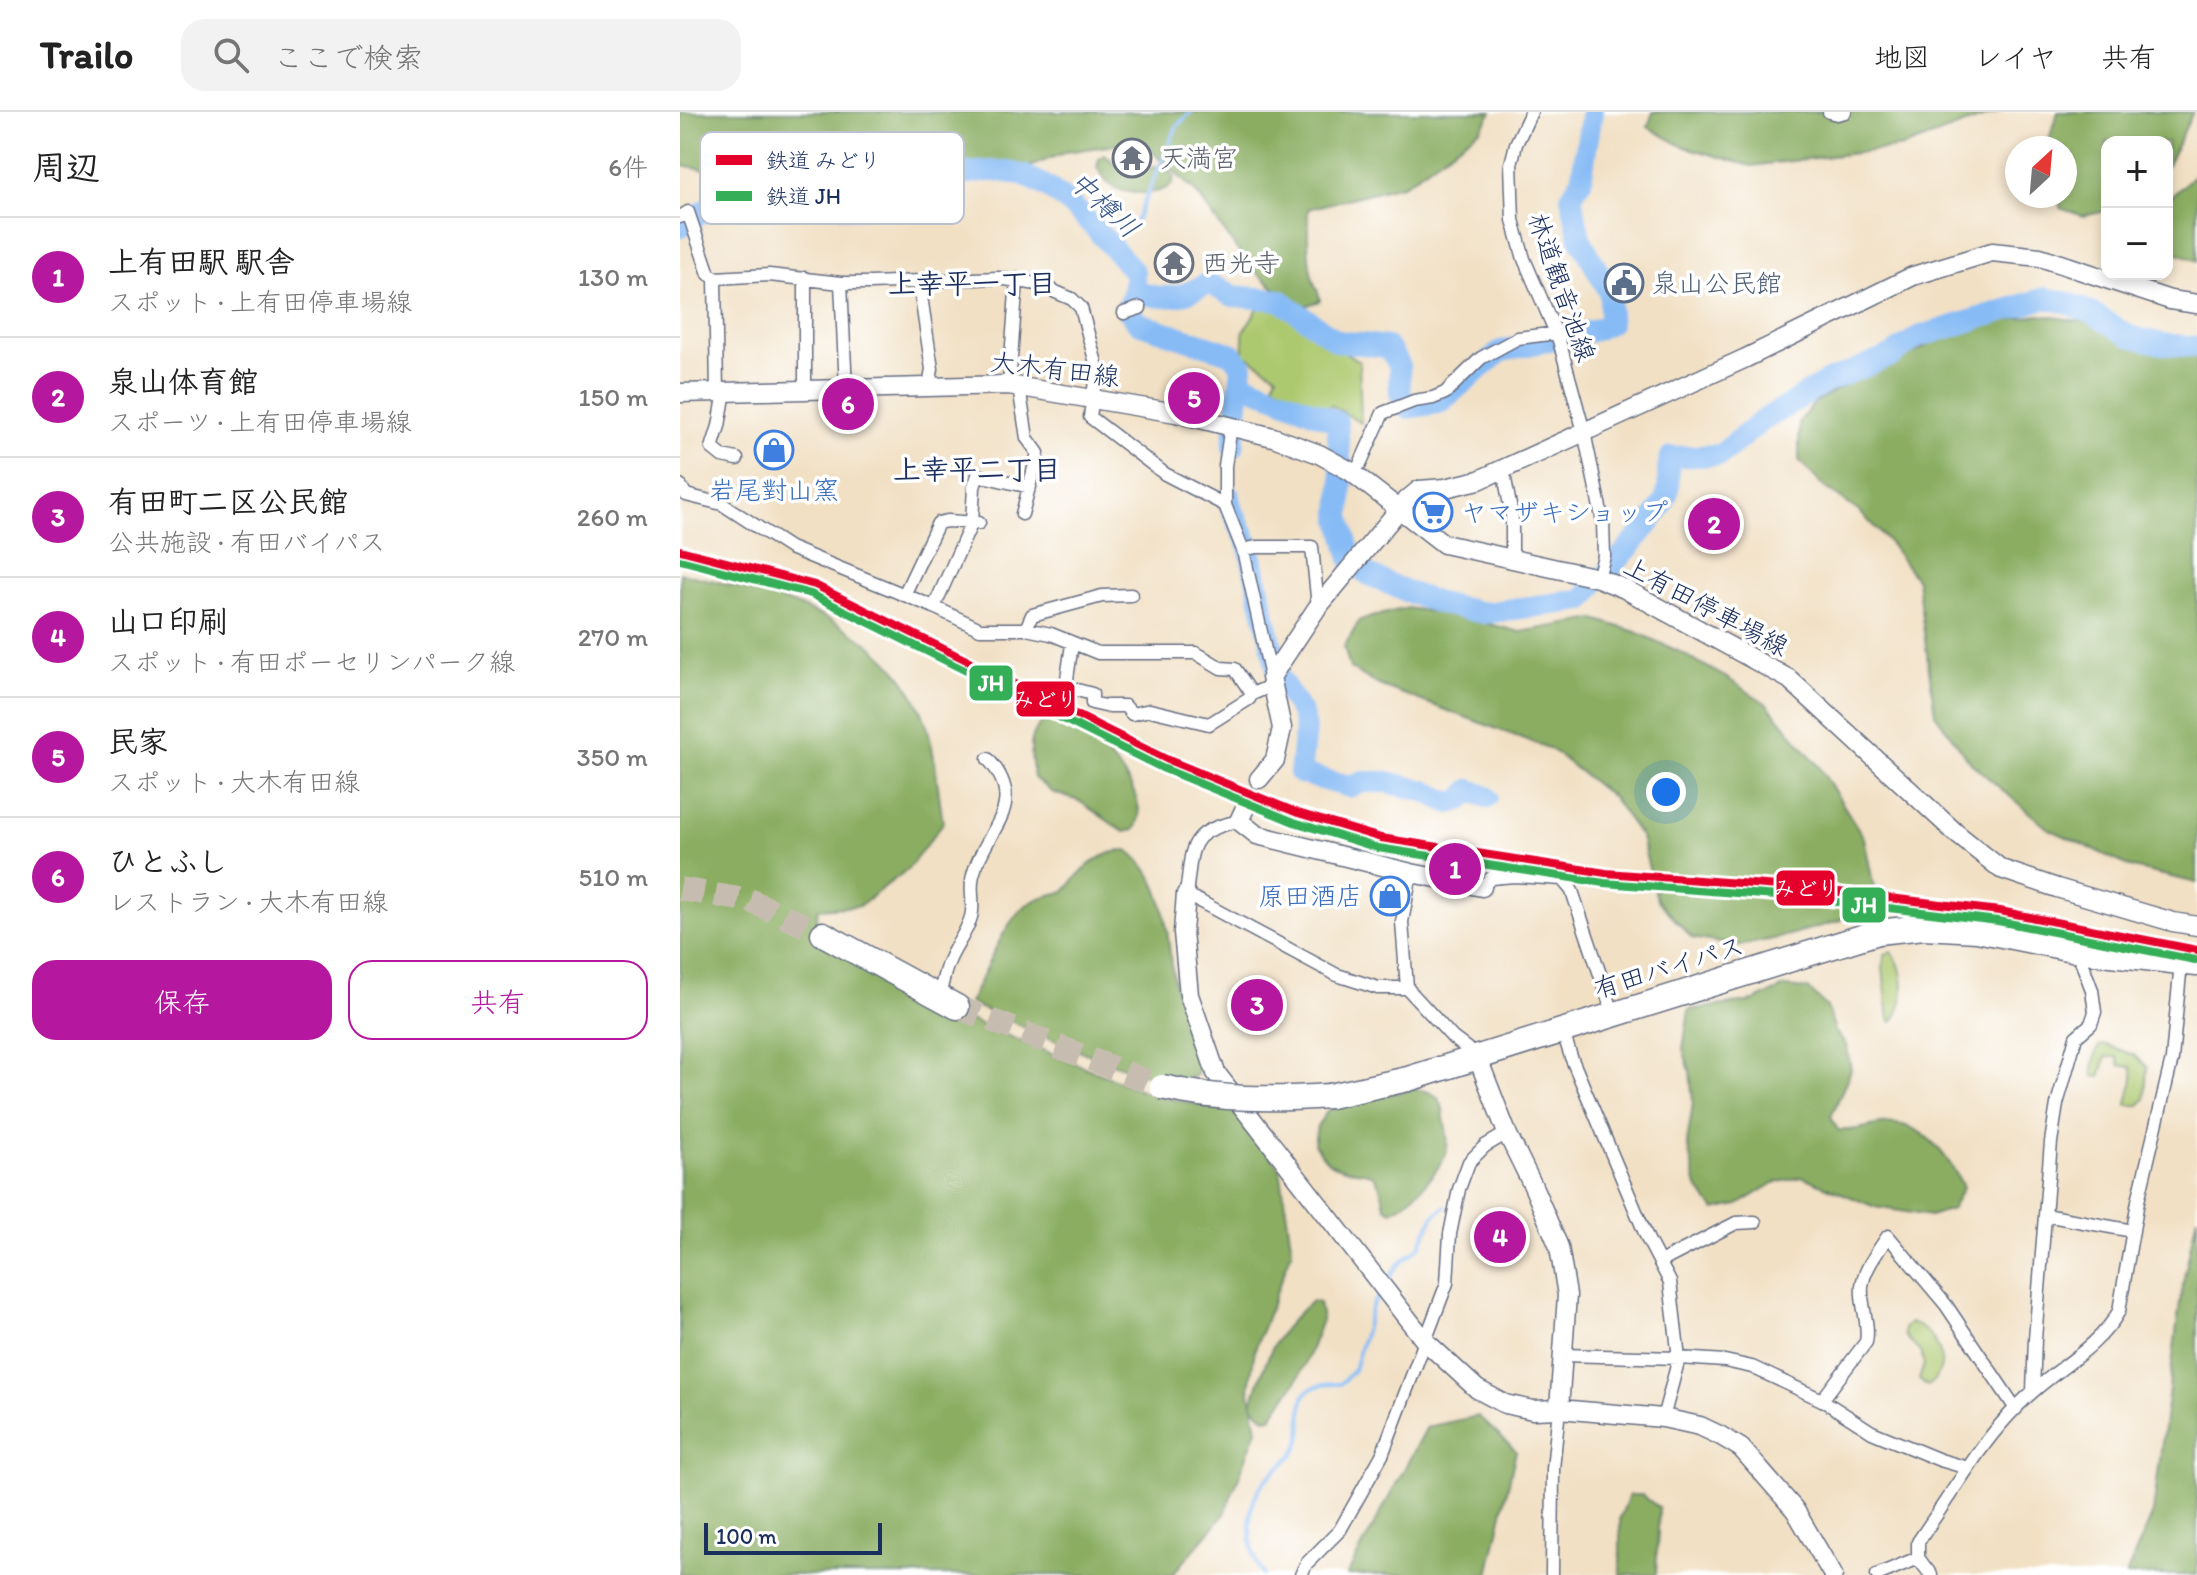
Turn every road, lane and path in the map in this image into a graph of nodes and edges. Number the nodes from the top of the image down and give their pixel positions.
1 (1531, 112) edge
2 (1829, 112) edge
3 (1845, 112) edge
4 (684, 215) edge
5 (715, 278) junction
6 (805, 278) junction
7 (1017, 279) junction
8 (841, 283) junction
9 (919, 283) junction
10 (2197, 304) edge
11 (1140, 308) dead end
12 (1124, 313) dead end
13 (1557, 333) junction
14 (929, 386) junction
15 (1014, 386) junction
16 (846, 389) junction
17 (805, 390) junction
18 (721, 391) junction
19 (680, 393) edge
20 (1093, 398) junction
21 (1231, 426) junction
22 (1584, 432) junction
23 (737, 459) dead end
24 (1360, 464) dead end
25 (1503, 469) junction
26 (680, 485) edge
27 (1030, 487) junction
28 (1225, 505) junction
29 (1399, 510) junction
30 (1022, 514) dead end
31 (975, 522) junction
32 (1248, 549) junction
33 (1512, 560) junction
34 (1598, 578) junction
35 (904, 595) junction
36 (1131, 595) dead end
37 (934, 607) junction
38 (1318, 607) junction
39 (1026, 629) junction
40 (1072, 644) junction
41 (1272, 681) junction
42 (1252, 694) junction
43 (988, 759) dead end
44 (1259, 779) tunnel mouth
45 (1242, 815) joint
46 (1411, 873) junction
47 (1482, 887) joint
48 (1186, 894) junction
49 (2197, 926) edge
50 (823, 934) tunnel mouth
51 (2077, 950) junction
52 (2189, 963) edge
53 (1407, 988) junction
54 (948, 1002) joint
55 (1613, 1013) junction
56 (1562, 1029) junction
57 (1477, 1056) junction
58 (1162, 1087) tunnel mouth
59 (1507, 1133) junction
60 (2045, 1215) junction
61 (1755, 1222) dead end
62 (2133, 1231) junction
63 (1660, 1262) junction
64 (1425, 1341) junction
65 (1562, 1355) junction
66 (1679, 1358) junction
67 (2033, 1391) junction
68 (1822, 1400) junction
69 (1559, 1409) junction
70 (2016, 1409) junction
71 (1663, 1418) junction
72 (1968, 1468) junction
73 (1918, 1558) junction
74 (1303, 1570) edge
75 (1293, 1575) edge
76 (1552, 1575) edge
77 (1833, 1575) edge
78 (1877, 1575) edge
79 (1931, 1575) edge

1 - 13 street, 林道観音池線
2 - 3 street
4 - 5 street
5 - 6 street
5 - 18 street
6 - 8 street
6 - 17 street
7 - 9 street
7 - 15 street
7 - 20 street
8 - 9 street
8 - 16 street
9 - 14 street
10 - 22 main road
11 - 12 street
13 - 22 street, 林道観音池線
13 - 22 street
13 - 24 street
14 - 15 main road, 大木有田線
14 - 16 main road, 大木有田線
15 - 20 main road, 大木有田線
15 - 27 street
16 - 17 main road, 大木有田線
17 - 18 main road, 大木有田線
18 - 19 main road, 大木有田線
18 - 23 street
20 - 21 main road, 大木有田線
20 - 28 street
21 - 28 street
21 - 29 main road, 大木有田線
22 - 25 main road
22 - 34 street
25 - 29 main road
25 - 33 street
26 - 35 street
27 - 30 street
27 - 31 street
28 - 32 street
29 - 33 main road, 上有田停車場線
29 - 38 main road
31 - 35 street
31 - 37 street
32 - 38 street
32 - 41 street
33 - 34 main road, 上有田停車場線
34 - 49 main road, 上有田停車場線
35 - 37 street
36 - 39 street
37 - 39 street
38 - 41 main road
39 - 40 street
40 - 42 street
40 - 42 street
41 - 42 street
41 - 44 main road
43 - 54 street
45 - 46 main road
45 - 48 street
46 - 47 main road
46 - 53 street
47 - 55 street
48 - 53 street
48 - 64 main road
50 - 54 highway
51 - 52 highway, 有田バイパス
51 - 55 highway, 有田バイパス
51 - 60 street
52 - 62 street
53 - 57 street
55 - 56 highway, 有田バイパス
56 - 57 highway, 有田バイパス
56 - 63 street
57 - 58 highway, 有田バイパス, bridge
57 - 59 main road
59 - 64 street
59 - 65 main road
60 - 62 street
60 - 67 street
61 - 63 street
62 - 67 street
63 - 66 street
64 - 69 main road
64 - 74 street
65 - 66 street
65 - 69 main road
66 - 68 street
66 - 71 street
67 - 70 street
68 - 70 street
68 - 72 street
69 - 71 main road
69 - 76 street
70 - 72 street
71 - 77 main road
72 - 73 street
73 - 78 street
73 - 79 street
74 - 75 street

